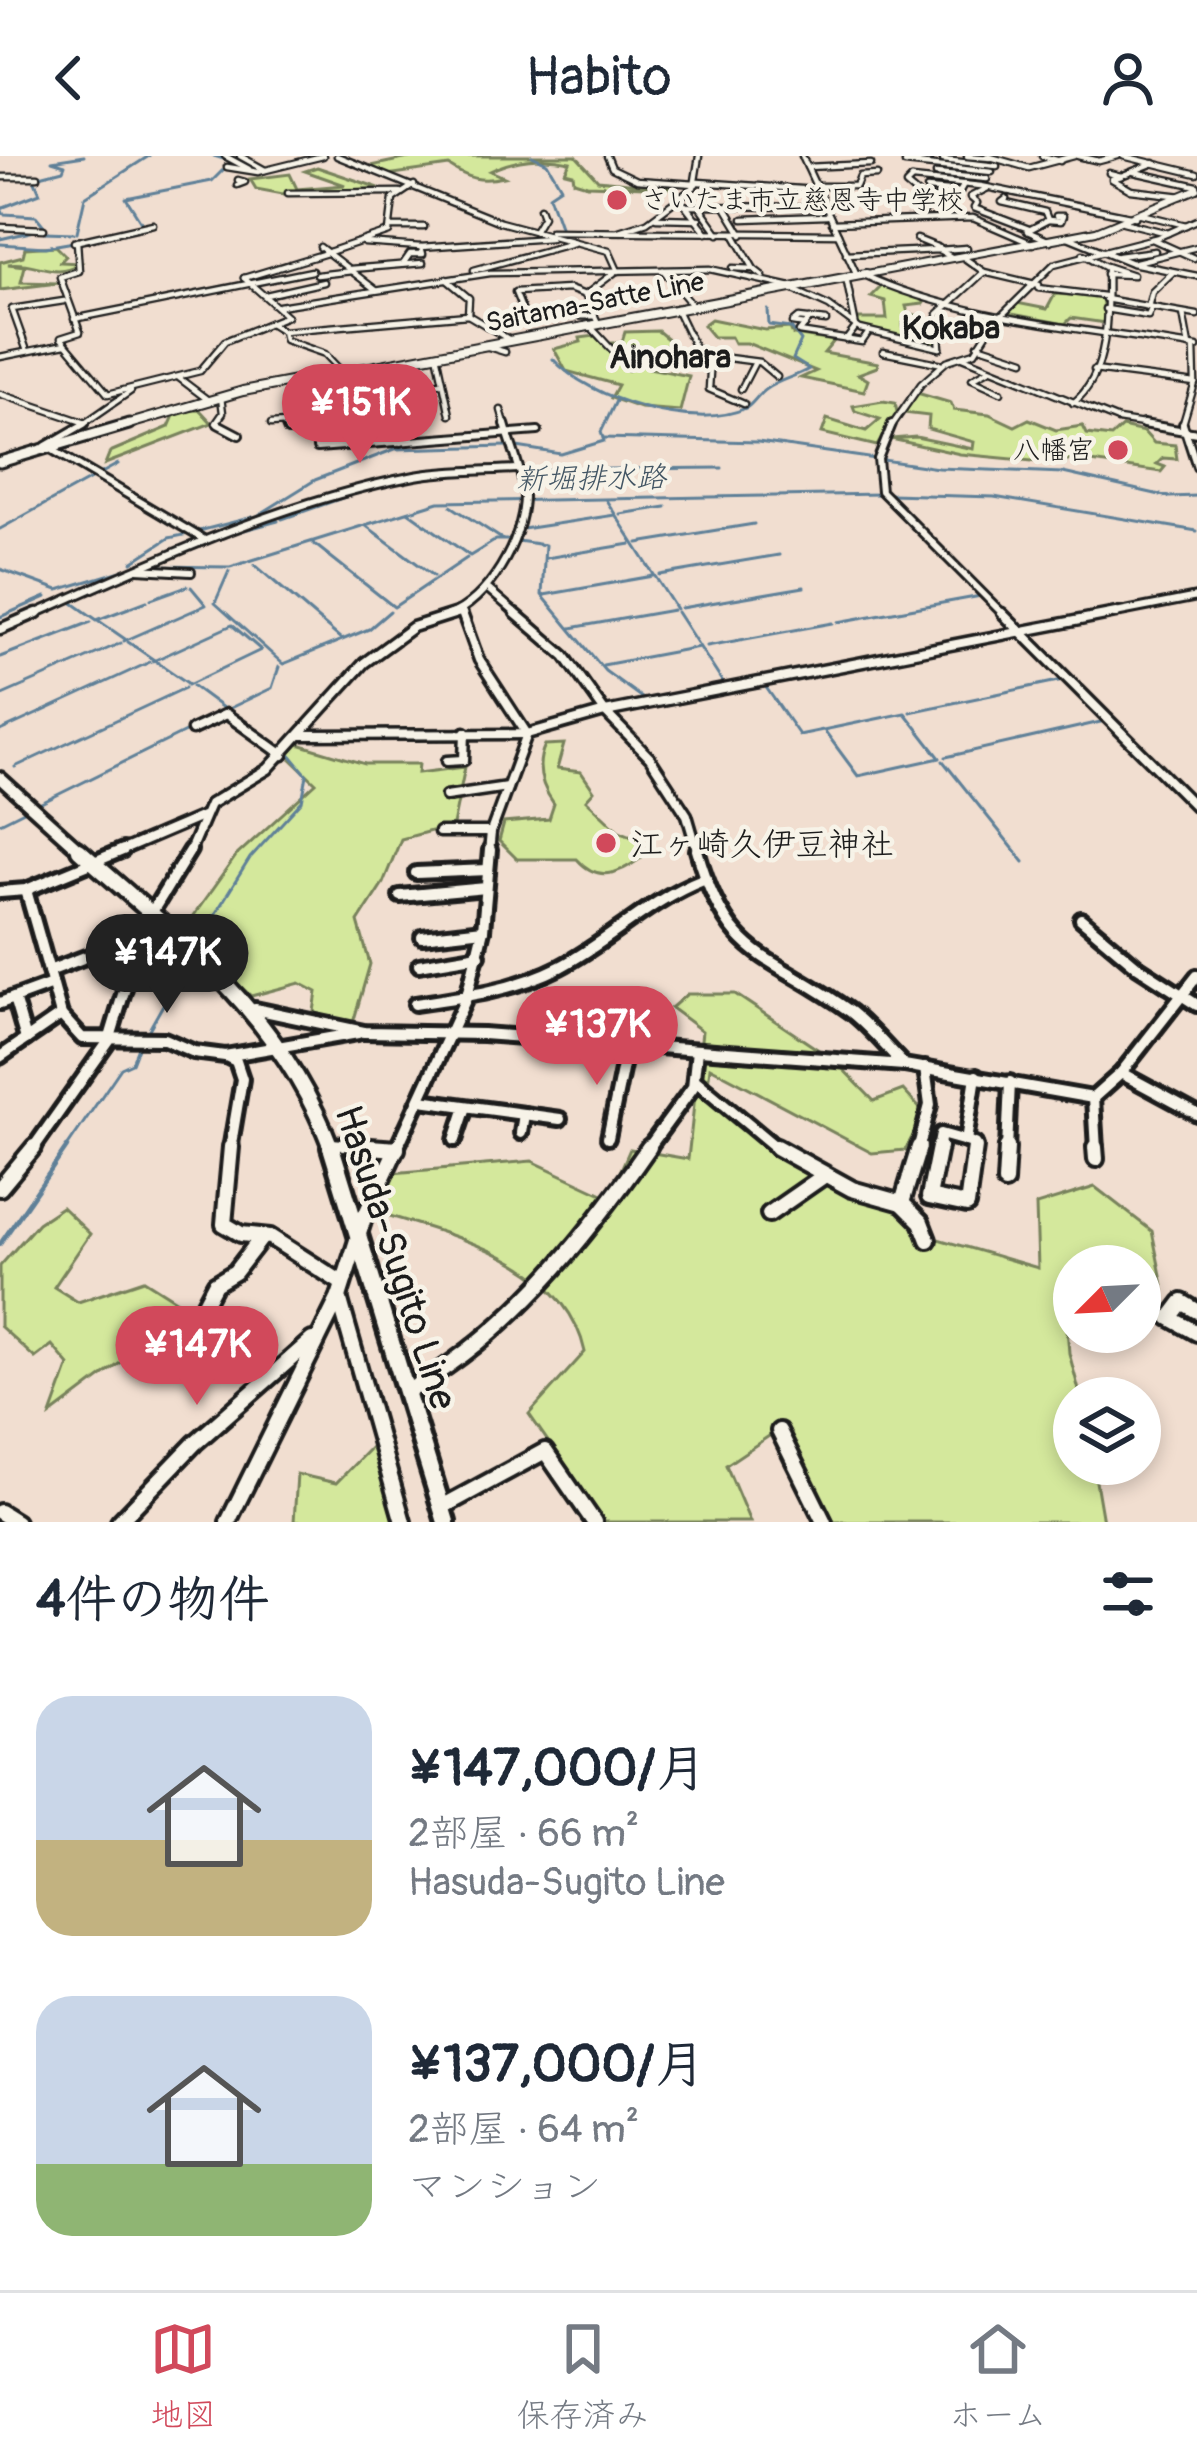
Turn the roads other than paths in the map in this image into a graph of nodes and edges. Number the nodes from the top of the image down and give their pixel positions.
1 (225, 156) edge
2 (240, 156) edge
3 (323, 156) edge
4 (337, 156) edge
5 (607, 156) edge
6 (699, 156) edge
7 (802, 156) edge
8 (967, 156) edge
9 (1042, 156) edge
10 (1076, 156) edge
11 (1101, 156) edge
12 (932, 157) edge
13 (1117, 157) edge
14 (1060, 161) junction
15 (1154, 163) junction
16 (871, 164) dead end
17 (923, 166) junction
18 (807, 167) junction
19 (228, 168) dead end
20 (265, 170) junction
21 (991, 171) edge
22 (1134, 172) junction
23 (253, 173) junction
24 (1197, 174) edge
25 (877, 175) dead end
26 (935, 176) edge
27 (0, 177) edge
28 (38, 177) dead end
29 (912, 179) junction
30 (697, 183) junction
31 (414, 184) junction
32 (815, 188) junction
33 (1197, 188) edge
34 (961, 190) junction
35 (400, 191) junction
36 (288, 193) dead end
37 (1182, 196) junction
38 (1005, 200) dead end
39 (674, 202) junction
40 (1059, 205) junction
41 (686, 206) junction
42 (700, 206) junction
43 (823, 207) junction
44 (1078, 207) junction
45 (540, 208) dead end
46 (725, 208) junction
47 (740, 208) junction
48 (1051, 215) junction
49 (1138, 215) junction
50 (918, 216) junction
51 (654, 218) junction
52 (699, 219) junction
53 (743, 219) junction
54 (829, 219) junction
55 (1196, 221) edge
56 (1123, 222) junction
57 (153, 224) dead end
58 (1186, 225) junction
59 (0, 227) edge
60 (391, 227) junction
61 (424, 227) dead end
62 (44, 229) dead end
63 (1029, 229) junction
64 (535, 230) junction
65 (1170, 232) junction
66 (707, 233) junction
67 (603, 234) junction
68 (719, 234) junction
69 (738, 235) junction
70 (767, 235) junction
71 (839, 236) junction
72 (555, 237) junction
73 (1068, 237) junction
74 (917, 238) dead end
75 (1155, 238) junction
76 (1050, 241) junction
77 (1142, 242) junction
78 (364, 243) junction
79 (574, 243) junction
80 (1033, 244) junction
81 (320, 247) dead end
82 (421, 247) junction
83 (396, 248) junction
84 (941, 250) junction
85 (1099, 250) junction
86 (1182, 250) junction
87 (329, 252) junction
88 (1164, 252) junction
89 (846, 254) junction
90 (1082, 254) junction
91 (965, 256) junction
92 (1115, 256) junction
93 (1193, 256) edge
94 (299, 259) junction
95 (1132, 263) junction
96 (404, 264) junction
97 (388, 265) junction
98 (754, 268) junction
99 (716, 269) junction
100 (352, 270) junction
101 (663, 270) junction
102 (617, 271) junction
103 (984, 272) junction
104 (1173, 272) junction
105 (315, 273) junction
106 (463, 274) junction
107 (855, 275) junction
108 (1197, 275) edge
109 (764, 276) dead end
110 (444, 278) junction
111 (435, 280) junction
112 (324, 282) junction
113 (251, 283) junction
114 (789, 287) junction
115 (1038, 287) junction
116 (376, 290) junction
117 (266, 295) junction
118 (585, 295) junction
119 (337, 296) junction
120 (1105, 298) junction
121 (64, 301) junction
122 (952, 301) junction
123 (692, 305) junction
124 (279, 306) junction
125 (1150, 307) junction
126 (676, 308) junction
127 (1105, 309) junction
128 (834, 312) junction
129 (998, 313) junction
130 (1183, 313) junction
131 (468, 315) junction
132 (1197, 315) edge
133 (74, 320) junction
134 (270, 322) junction
135 (593, 322) junction
136 (825, 322) junction
137 (841, 325) junction
138 (854, 328) junction
139 (284, 331) junction
140 (869, 332) junction
141 (1106, 332) junction
142 (815, 335) junction
143 (831, 338) junction
144 (510, 340) junction
145 (846, 340) junction
146 (64, 344) junction
147 (482, 345) junction
148 (978, 346) junction
149 (1193, 347) edge
150 (27, 351) junction
151 (506, 352) dead end
152 (883, 352) dead end
153 (437, 353) junction
154 (711, 356) junction
155 (0, 357) edge
156 (943, 357) junction
157 (961, 357) junction
158 (1024, 360) dead end
159 (391, 362) junction
160 (755, 362) junction
161 (628, 367) dead end
162 (990, 369) junction
163 (1094, 370) junction
164 (342, 372) junction
165 (1005, 375) junction
166 (317, 377) junction
167 (777, 377) dead end
168 (179, 378) junction
169 (443, 383) junction
170 (1196, 383) edge
171 (986, 385) junction
172 (394, 387) junction
173 (741, 389) dead end
174 (130, 391) junction
175 (1001, 392) dead end
176 (0, 394) edge
177 (221, 397) junction
178 (208, 400) junction
179 (1073, 403) junction
180 (744, 404) dead end
181 (501, 410) dead end
182 (450, 415) dead end
183 (86, 423) junction
184 (272, 424) dead end
185 (316, 425) junction
186 (538, 431) dead end
187 (1183, 431) junction
188 (1197, 433) edge
189 (239, 436) dead end
190 (508, 437) junction
191 (401, 442) junction
192 (46, 446) junction
193 (0, 462) edge
194 (1197, 467) edge
195 (517, 469) junction
196 (203, 539) junction
197 (138, 567) junction
198 (191, 572) dead end
199 (489, 590) junction
200 (1197, 597) edge
201 (462, 611) junction
202 (0, 629) edge
203 (1020, 631) junction
204 (604, 712) junction
205 (193, 730) dead end
206 (465, 732) junction
207 (527, 734) junction
208 (301, 735) junction
209 (284, 755) junction
210 (447, 761) dead end
211 (0, 778) edge
212 (507, 787) junction
213 (446, 796) dead end
214 (1197, 808) edge
215 (202, 816) junction
216 (439, 832) dead end
217 (491, 832) junction
218 (92, 860) junction
219 (488, 870) junction
220 (416, 873) dead end
221 (703, 879) junction
222 (487, 888) junction
223 (26, 890) junction
224 (0, 892) edge
225 (400, 896) dead end
226 (152, 913) junction
227 (1081, 919) dead end
228 (483, 930) junction
229 (140, 936) junction
230 (422, 937) dead end
231 (478, 955) junction
232 (419, 965) dead end
233 (1197, 976) edge
234 (51, 978) junction
235 (1180, 995) junction
236 (467, 996) junction
237 (14, 998) junction
238 (0, 1004) edge
239 (415, 1004) dead end
240 (1197, 1006) edge
241 (256, 1009) junction
242 (61, 1015) junction
243 (364, 1032) junction
244 (451, 1033) junction
245 (26, 1039) junction
246 (109, 1041) junction
247 (281, 1046) junction
248 (627, 1046) junction
249 (697, 1050) junction
250 (225, 1056) junction
251 (0, 1057) edge
252 (904, 1065) junction
253 (925, 1068) junction
254 (1121, 1073) junction
255 (976, 1076) junction
256 (694, 1080) junction
257 (1010, 1082) junction
258 (1093, 1098) junction
259 (421, 1100) junction
260 (466, 1107) junction
261 (524, 1114) junction
262 (1197, 1114) edge
263 (560, 1119) dead end
264 (520, 1132) dead end
265 (608, 1138) dead end
266 (455, 1140) dead end
267 (966, 1141) junction
268 (330, 1144) junction
269 (397, 1149) junction
270 (1096, 1159) dead end
271 (825, 1175) junction
272 (1005, 1182) dead end
273 (0, 1188) edge
274 (902, 1203) junction
275 (769, 1214) dead end
276 (358, 1234) junction
277 (262, 1237) junction
278 (928, 1240) dead end
279 (340, 1290) junction
280 (1197, 1311) edge
281 (1197, 1333) edge
282 (316, 1336) junction
283 (266, 1378) junction
284 (406, 1391) junction
285 (778, 1431) dead end
286 (0, 1512) edge
287 (444, 1515) edge
288 (16, 1522) edge
289 (119, 1522) edge
290 (228, 1522) edge
291 (403, 1522) edge
292 (594, 1522) edge
293 (824, 1522) edge

1 - 23 street
2 - 20 street
3 - 20 street
4 - 31 street
5 - 30 street
6 - 30 street
7 - 18 street
8 - 21 street
9 - 14 street
10 - 13 street
10 - 14 street
11 - 13 street
12 - 17 street
12 - 17 street
13 - 15 street
14 - 21 street
15 - 22 street
15 - 24 street
16 - 18 street
17 - 26 street
17 - 29 street
18 - 32 street
19 - 23 street
20 - 23 street
21 - 26 street
21 - 26 street
21 - 26 street
21 - 34 street
21 - 40 street
21 - 63 street
22 - 33 street
22 - 37 street
25 - 32 street
26 - 29 street
26 - 29 street
26 - 34 street
26 - 34 street
26 - 50 street
27 - 28 street
30 - 32 street
30 - 39 street
31 - 35 street
31 - 64 street
32 - 43 street
33 - 37 main road, Saitama-Satte Line
35 - 36 street
35 - 60 street
37 - 49 main road, Saitama-Satte Line
38 - 48 street
39 - 41 street
39 - 51 street
40 - 44 street
40 - 48 street
41 - 42 street
41 - 52 street
42 - 46 street
42 - 68 street
43 - 47 street
43 - 54 street
44 - 48 street
44 - 49 street
45 - 64 street
46 - 47 street
46 - 69 street
47 - 53 street
48 - 63 street
49 - 56 main road, Saitama-Satte Line
49 - 58 street
50 - 54 street
50 - 80 street
51 - 52 street
51 - 67 street
52 - 66 street
53 - 54 street
53 - 70 street
54 - 71 street
55 - 58 street
56 - 65 street
56 - 73 main road, Saitama-Satte Line
57 - 121 street
58 - 65 street
59 - 62 street
60 - 61 street
60 - 78 street
63 - 76 street
64 - 67 street
64 - 72 street
65 - 75 street
66 - 67 street
66 - 68 street
67 - 79 street
68 - 69 street
69 - 70 street
69 - 98 street
70 - 71 street
71 - 89 street
72 - 79 street
72 - 82 street
73 - 76 main road, Saitama-Satte Line
73 - 85 street
74 - 84 street
75 - 77 street
75 - 86 street
76 - 80 main road, Saitama-Satte Line
77 - 85 street
77 - 88 street
78 - 83 street
78 - 87 street
79 - 102 street
79 - 106 street
80 - 91 main road, Saitama-Satte Line
81 - 87 street
82 - 83 street
82 - 96 street
83 - 97 street
84 - 89 street
84 - 91 street
84 - 91 street
85 - 90 street
85 - 92 street
86 - 88 street
86 - 93 street
87 - 94 street
87 - 100 street
88 - 92 street
88 - 93 street
88 - 95 street
89 - 107 street
90 - 115 street
90 - 120 street
91 - 103 street
91 - 107 main road, Saitama-Satte Line
92 - 95 street
94 - 105 street
94 - 113 street
95 - 104 street
96 - 97 street
96 - 111 street
97 - 100 street
98 - 99 street
98 - 109 street
99 - 101 street
99 - 114 street
100 - 105 street
100 - 116 street
101 - 102 street
101 - 123 street
102 - 106 street
102 - 118 street
103 - 115 street
103 - 122 street
104 - 108 street
104 - 125 street
105 - 112 street
105 - 113 street
106 - 110 street
107 - 114 main road, Saitama-Satte Line
107 - 122 street
107 - 138 street
110 - 111 street
110 - 131 street
111 - 116 street
112 - 117 street
112 - 119 street
113 - 117 street
113 - 133 street
114 - 123 main road, Saitama-Satte Line
114 - 128 street
115 - 120 street
115 - 129 street
116 - 119 street
117 - 124 street
118 - 135 street
118 - 135 street
119 - 124 street
120 - 125 street
120 - 127 street
121 - 133 street
121 - 150 street
122 - 129 street
122 - 156 street
123 - 126 main road, Saitama-Satte Line
124 - 134 street
125 - 127 street
125 - 130 street
126 - 135 main road, Saitama-Satte Line
126 - 154 street
127 - 141 street
128 - 136 street
128 - 137 street
129 - 141 street
129 - 148 street
130 - 132 street
130 - 149 street
131 - 139 street
131 - 144 street
133 - 146 street
134 - 139 street
134 - 168 street
135 - 144 main road, Saitama-Satte Line
135 - 161 street
136 - 137 street
136 - 142 street
136 - 142 street
137 - 138 street
137 - 143 street
138 - 140 street
138 - 145 street
139 - 164 street
140 - 145 street
140 - 156 street
141 - 149 street
141 - 163 street
142 - 143 street
143 - 145 street
144 - 147 main road, Saitama-Satte Line
146 - 150 street
146 - 174 street
147 - 151 street
147 - 153 main road, Saitama-Satte Line
148 - 157 street
148 - 158 street
149 - 170 street
150 - 155 street
152 - 156 street
153 - 159 main road, Saitama-Satte Line
153 - 169 street
154 - 160 street
154 - 180 street
156 - 157 street
156 - 203 street
157 - 162 street
159 - 164 main road, Saitama-Satte Line
159 - 172 street
160 - 167 street
160 - 173 street
162 - 165 street
162 - 171 street
163 - 170 street
163 - 179 street
164 - 166 main road, Saitama-Satte Line
165 - 171 street
165 - 179 street
166 - 177 main road, Saitama-Satte Line
166 - 185 street
168 - 174 street
168 - 178 street
169 - 172 street
169 - 182 street
170 - 187 street
171 - 175 street
172 - 191 street
174 - 183 street
176 - 183 street
177 - 178 main road, Saitama-Satte Line
177 - 189 street
178 - 192 main road, Saitama-Satte Line
179 - 187 street
181 - 190 street
183 - 192 street
184 - 185 street
185 - 191 street
186 - 190 street
187 - 188 street
187 - 194 street
190 - 191 street
190 - 195 street
192 - 193 main road, Saitama-Satte Line
192 - 196 street
195 - 196 street
195 - 199 street
196 - 197 street
197 - 198 street
197 - 202 street
199 - 201 street
199 - 204 street
200 - 203 street
201 - 207 street
201 - 208 street
203 - 204 street
203 - 214 street
204 - 207 street
204 - 221 street
205 - 209 street
206 - 207 street
206 - 208 street
206 - 210 street
207 - 212 street
208 - 209 street
209 - 215 street
211 - 218 main road, Hasuda-Sugito Line
212 - 213 street
212 - 217 street
215 - 218 street
215 - 226 street
216 - 217 street
217 - 219 street
218 - 223 street
218 - 226 main road, Hasuda-Sugito Line
219 - 220 street
219 - 222 street
221 - 236 street
221 - 252 street
222 - 225 street
222 - 228 street
223 - 224 street
223 - 234 street
226 - 229 street
226 - 241 main road, Hasuda-Sugito Line
227 - 235 street
228 - 230 street
228 - 231 street
229 - 234 street
229 - 246 street
231 - 232 street
231 - 236 street
233 - 235 street
234 - 237 street
234 - 242 street
235 - 240 street
235 - 254 street
236 - 239 street
236 - 244 street
237 - 238 street
237 - 245 street
241 - 243 street
241 - 247 main road, Hasuda-Sugito Line
242 - 245 street
242 - 246 street
243 - 244 street
243 - 247 street
244 - 248 street
244 - 259 street
245 - 251 street
246 - 250 street
246 - 273 street
247 - 250 street
247 - 268 main road, Hasuda-Sugito Line
248 - 249 street
248 - 265 street
249 - 252 street
249 - 256 street
250 - 277 street
252 - 253 street
253 - 255 street
253 - 274 street
254 - 258 street
254 - 262 street
255 - 257 street
255 - 267 street
256 - 271 street
256 - 284 street
257 - 258 street
257 - 272 street
258 - 270 street
259 - 260 street
259 - 269 street
260 - 261 street
260 - 266 street
261 - 263 street
261 - 264 street
267 - 267 street
268 - 269 street
268 - 276 main road, Hasuda-Sugito Line
269 - 276 street
271 - 274 street
271 - 275 street
274 - 278 street
276 - 279 street
276 - 284 main road, Hasuda-Sugito Line
277 - 279 street
277 - 283 street
279 - 282 street
279 - 291 street
280 - 281 street
282 - 283 street
282 - 290 street
283 - 289 street
284 - 287 main road, Hasuda-Sugito Line
285 - 293 street
286 - 288 street
287 - 292 street

